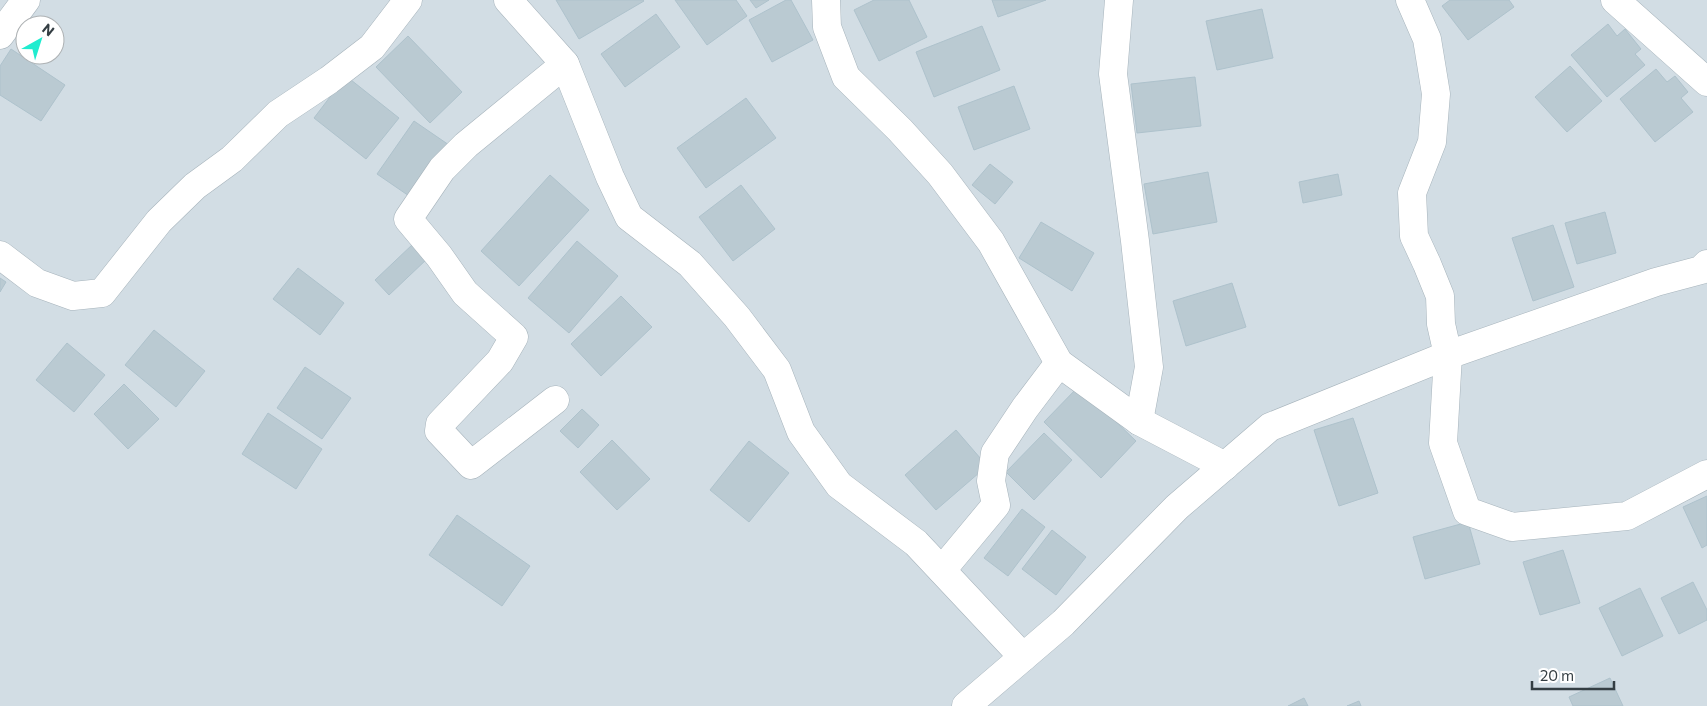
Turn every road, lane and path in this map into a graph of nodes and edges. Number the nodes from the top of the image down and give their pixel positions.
1 (26, 0) edge
2 (408, 0) edge
3 (508, 0) edge
4 (826, 0) edge
5 (1119, 0) edge
6 (1410, 0) edge
7 (1615, 0) edge
8 (0, 35) edge
9 (565, 64) junction
10 (1707, 82) edge
11 (0, 255) edge
12 (1707, 264) edge
13 (1448, 355) junction
14 (1059, 363) junction
15 (555, 400) dead end
16 (1139, 421) junction
17 (1225, 466) junction
18 (1707, 474) edge
19 (942, 570) junction
20 (1023, 657) junction
21 (966, 706) edge

1 - 8 street
2 - 11 street
3 - 9 street
4 - 14 street
5 - 16 street
6 - 13 street
7 - 10 street
9 - 15 street
9 - 19 street
12 - 13 street
13 - 17 street
13 - 18 street
14 - 16 street
14 - 19 street
16 - 17 street
17 - 20 street
19 - 20 street
20 - 21 street

